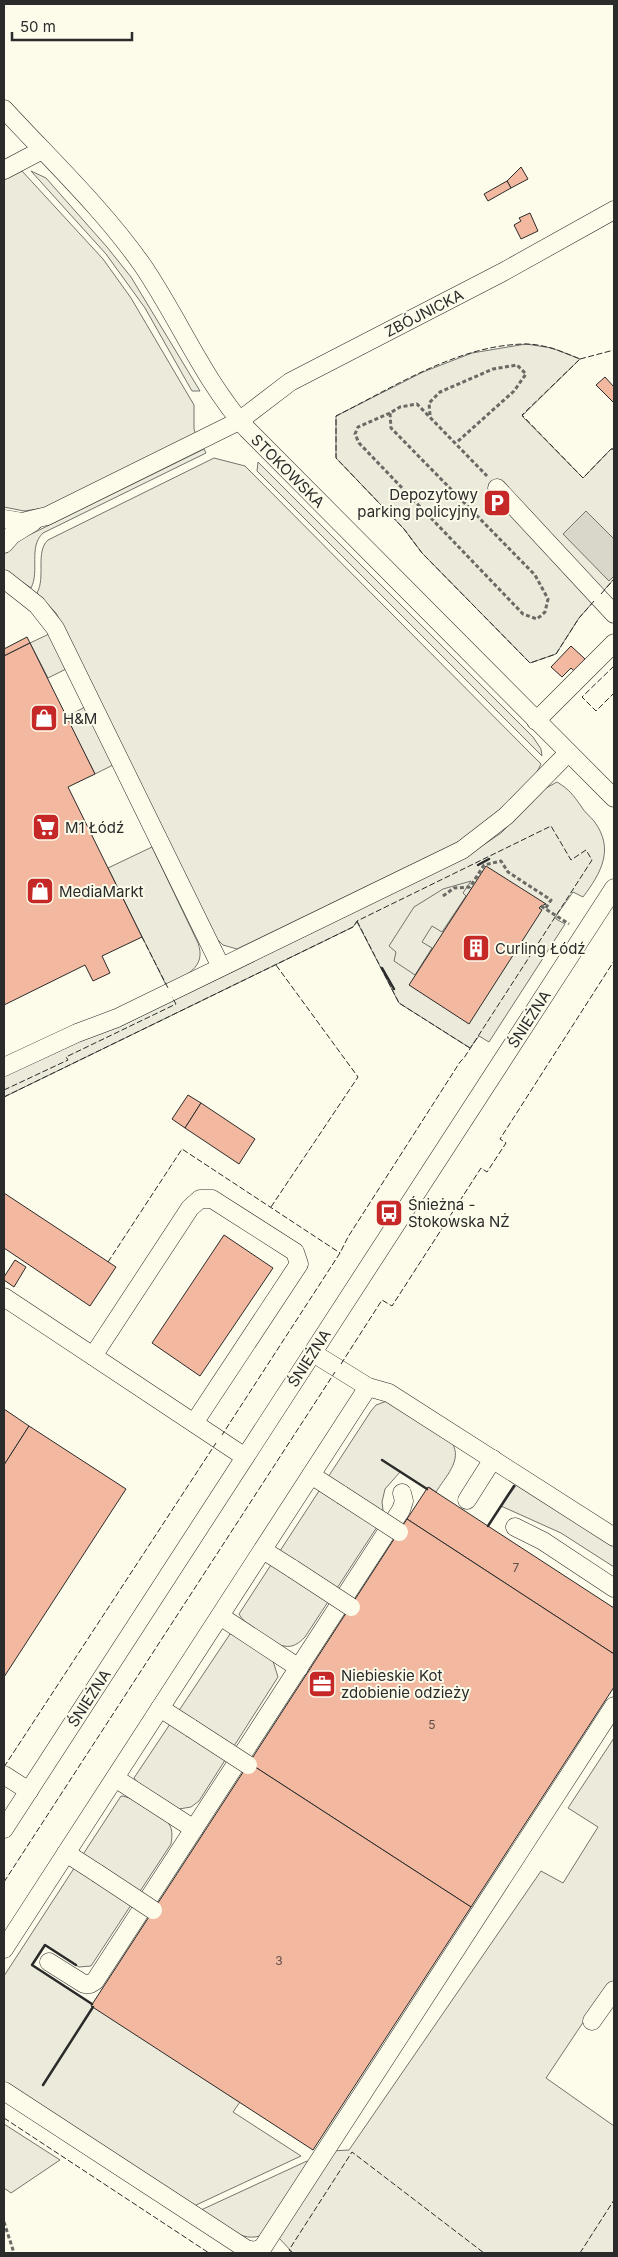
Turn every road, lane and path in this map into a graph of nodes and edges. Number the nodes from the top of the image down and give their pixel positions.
1 (4, 109) edge
2 (42, 150) junction
3 (4, 170) edge
4 (614, 210) edge
5 (390, 413) junction
6 (430, 415) junction
7 (240, 421) junction
8 (456, 443) junction
9 (497, 488) joint
10 (4, 519) edge
11 (40, 519) junction
12 (4, 544) edge
13 (4, 579) edge
14 (614, 614) edge
15 (614, 644) edge
16 (536, 722) junction
17 (568, 753) junction
18 (614, 798) edge
19 (614, 888) edge
20 (443, 896) dead end
21 (541, 906) dead end
22 (545, 909) junction
23 (569, 924) dead end
24 (221, 967) junction
25 (4, 1067) edge
26 (4, 1297) edge
27 (313, 1352) junction
28 (93, 1356) junction
29 (368, 1387) junction
30 (194, 1423) junction
31 (245, 1457) junction
32 (493, 1459) junction
33 (311, 1475) junction
34 (402, 1493) dead end
35 (467, 1500) dead end
36 (515, 1527) dead end
37 (399, 1532) dead end
38 (614, 1537) edge
39 (263, 1550) junction
40 (614, 1588) edge
41 (351, 1607) dead end
42 (220, 1616) junction
43 (299, 1668) junction
44 (614, 1706) edge
45 (160, 1708) junction
46 (248, 1765) dead end
47 (4, 1775) edge
48 (115, 1778) junction
49 (29, 1791) junction
50 (4, 1829) edge
51 (194, 1829) junction
52 (66, 1853) junction
53 (153, 1910) dead end
54 (4, 1949) edge
55 (49, 1962) dead end
56 (614, 1990) edge
57 (592, 2021) dead end
58 (4, 2091) edge
59 (4, 2222) edge
60 (14, 2253) edge

1 - 2 street, STOKOWSKA
2 - 3 street
2 - 7 street, STOKOWSKA
4 - 7 street, ZBÓJNICKA
5 - 5 path
5 - 6 path
6 - 8 path
6 - 8 path
7 - 11 street, ZBÓJNICKA
7 - 16 street, STOKOWSKA
8 - 9 path
9 - 14 street
10 - 11 street
11 - 12 street, ZBÓJNICKA
13 - 24 street
15 - 16 street
16 - 17 street, STOKOWSKA
17 - 18 street, STOKOWSKA
17 - 24 street
19 - 27 street, ŚNIEŻNA
20 - 22 path
21 - 22 path
22 - 23 path
24 - 25 street
26 - 28 street
27 - 29 street
27 - 31 street, ŚNIEŻNA
28 - 30 street
28 - 30 street
29 - 32 street
29 - 33 street
30 - 31 street
31 - 49 street, ŚNIEŻNA
32 - 35 street
32 - 38 street
33 - 37 street, bridge
33 - 39 street
34 - 43 street
36 - 40 street
39 - 41 street, bridge
39 - 42 street
42 - 43 street
42 - 45 street
43 - 51 street
44 - 58 street
45 - 46 street, bridge
45 - 48 street
47 - 49 street
48 - 51 street
48 - 52 street
49 - 50 street, ŚNIEŻNA
51 - 55 street
52 - 53 street, bridge
52 - 54 street
56 - 57 street
59 - 60 path

